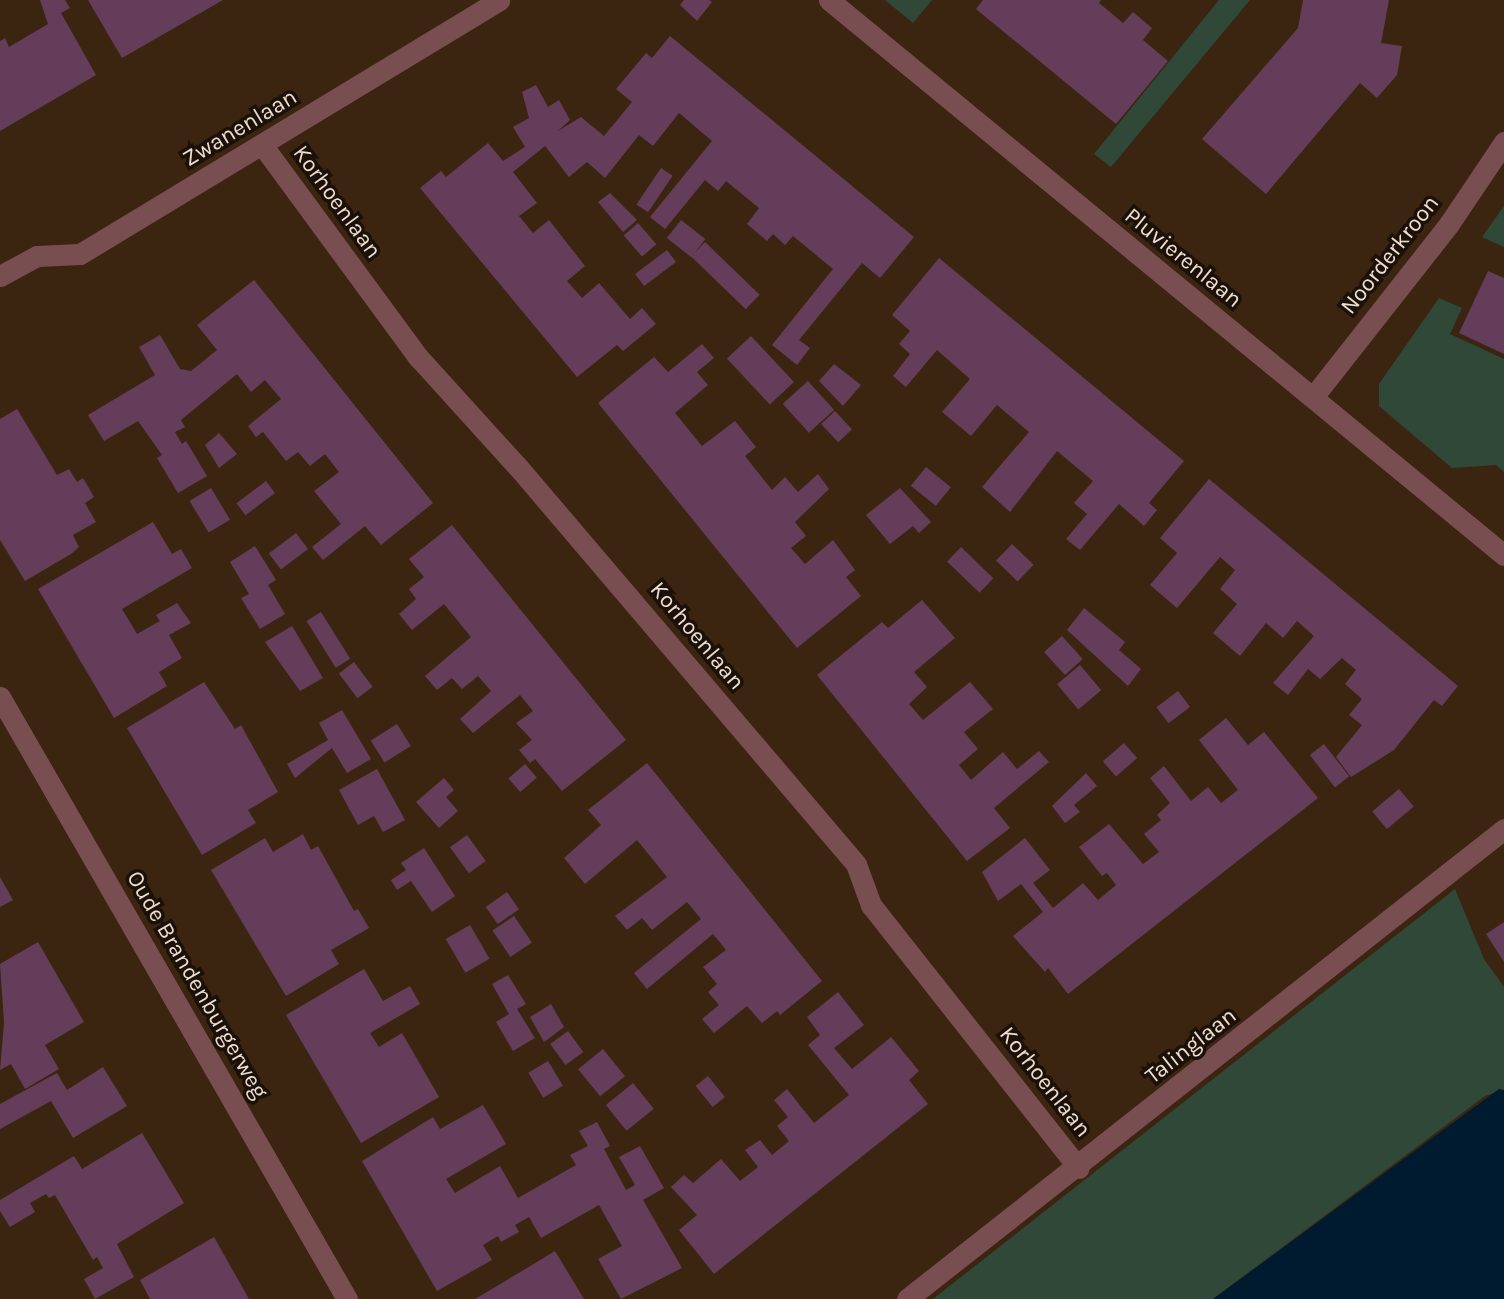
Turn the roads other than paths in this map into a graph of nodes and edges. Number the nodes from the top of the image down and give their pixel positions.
1 (499, 0) edge
2 (829, 0) edge
3 (1504, 142) edge
4 (263, 146) junction
5 (0, 276) edge
6 (1313, 397) junction
7 (1504, 555) edge
8 (0, 697) edge
9 (1504, 829) edge
10 (1079, 1168) junction
11 (348, 1299) edge
12 (907, 1299) edge

1 - 4 street, Zwanenlaan
2 - 6 street, Pluvierenlaan
3 - 6 street, Noorderkroon
4 - 5 street, Zwanenlaan
4 - 10 street, Korhoenlaan
6 - 7 street, Pluvierenlaan
8 - 11 street, Oude Brandenburgerweg
9 - 10 street, Talinglaan
10 - 12 street, Talinglaan

